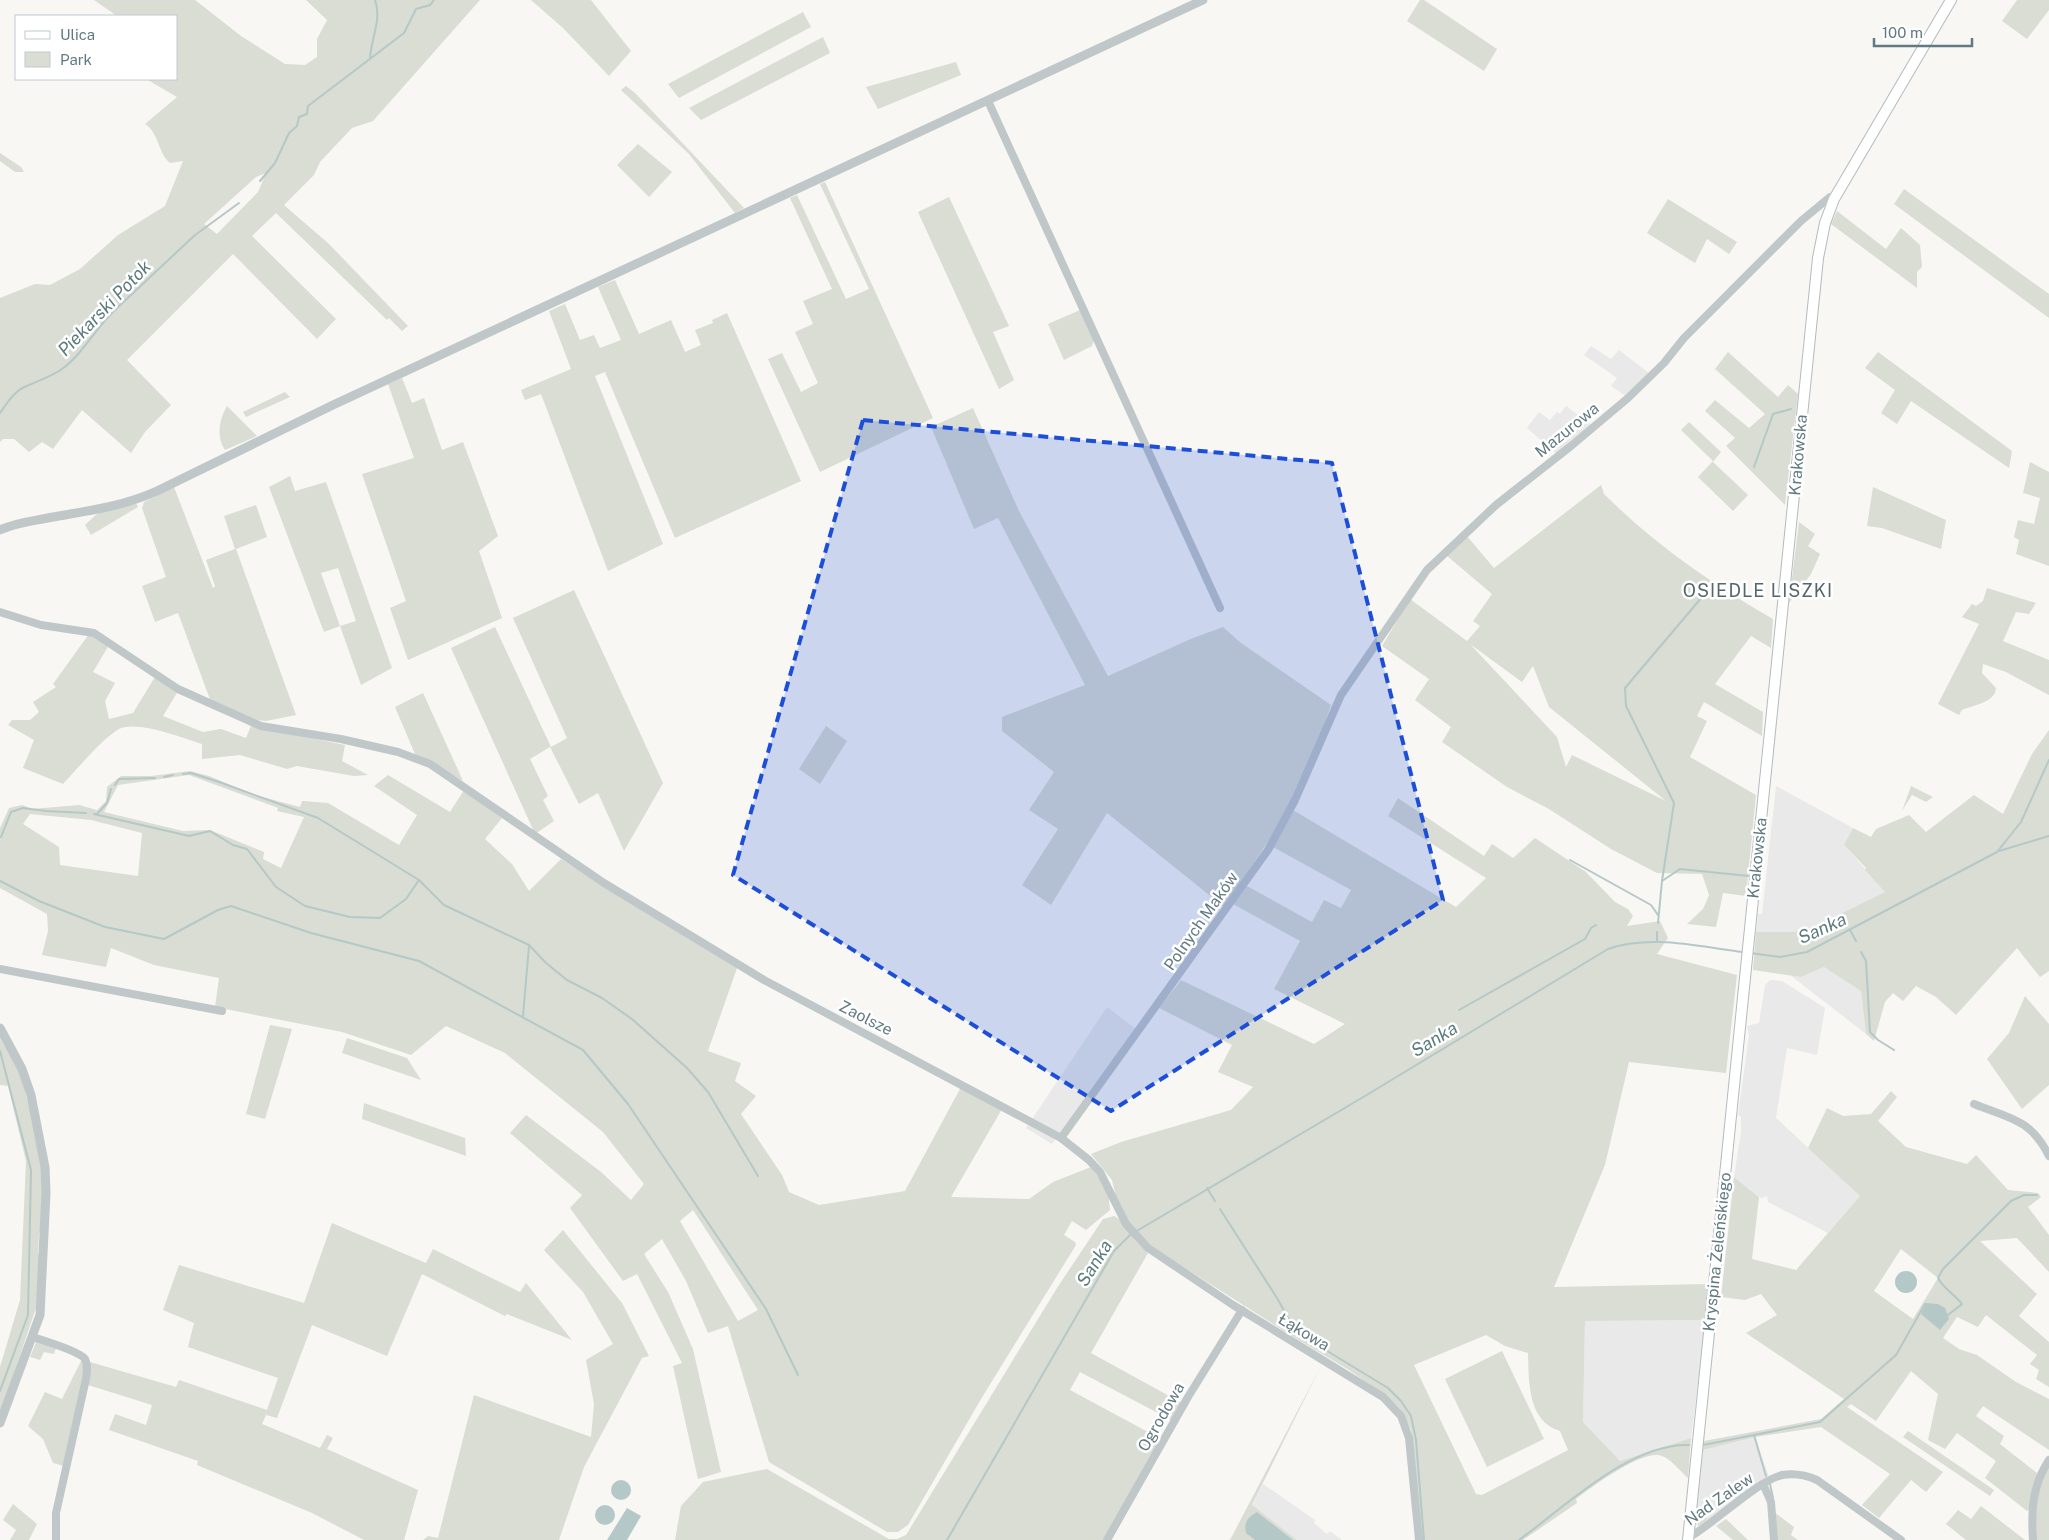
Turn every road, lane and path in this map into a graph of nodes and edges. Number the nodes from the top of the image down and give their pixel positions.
1 (1203, 0) edge
2 (1948, 1) edge
3 (988, 101) junction
4 (1834, 199) junction
5 (0, 530) edge
6 (1220, 608) dead end
7 (0, 612) edge
8 (1338, 703) joint
9 (1746, 965) joint
10 (0, 969) edge
11 (222, 1011) dead end
12 (0, 1028) edge
13 (1974, 1104) dead end
14 (1061, 1138) junction
15 (2049, 1156) edge
16 (1108, 1185) joint
17 (1242, 1310) junction
18 (33, 1337) junction
19 (0, 1423) edge
20 (2049, 1460) edge
21 (1765, 1483) junction
22 (1688, 1539) edge
23 (56, 1540) edge
24 (1108, 1540) edge
25 (1419, 1540) edge
26 (1774, 1540) edge
27 (1901, 1540) edge
28 (2034, 1540) edge

1 - 3 street
2 - 4 main road, Krakowska
3 - 5 street
3 - 6 street
4 - 8 street, Mazurowa
4 - 9 main road, Krakowska
7 - 14 street, Zaolsze
8 - 14 street, Polnych Maków
9 - 22 main road, Kryspina Żeleńskiego
10 - 11 street
12 - 18 street
13 - 15 street
14 - 16 street, Zaolsze
16 - 17 street, Łąkowa
17 - 24 street, Ogrodowa
17 - 25 street, Łąkowa
18 - 19 street
18 - 23 street
20 - 28 street
21 - 22 street, Nad Zalew
21 - 26 street
21 - 27 street, Nad Zalew

